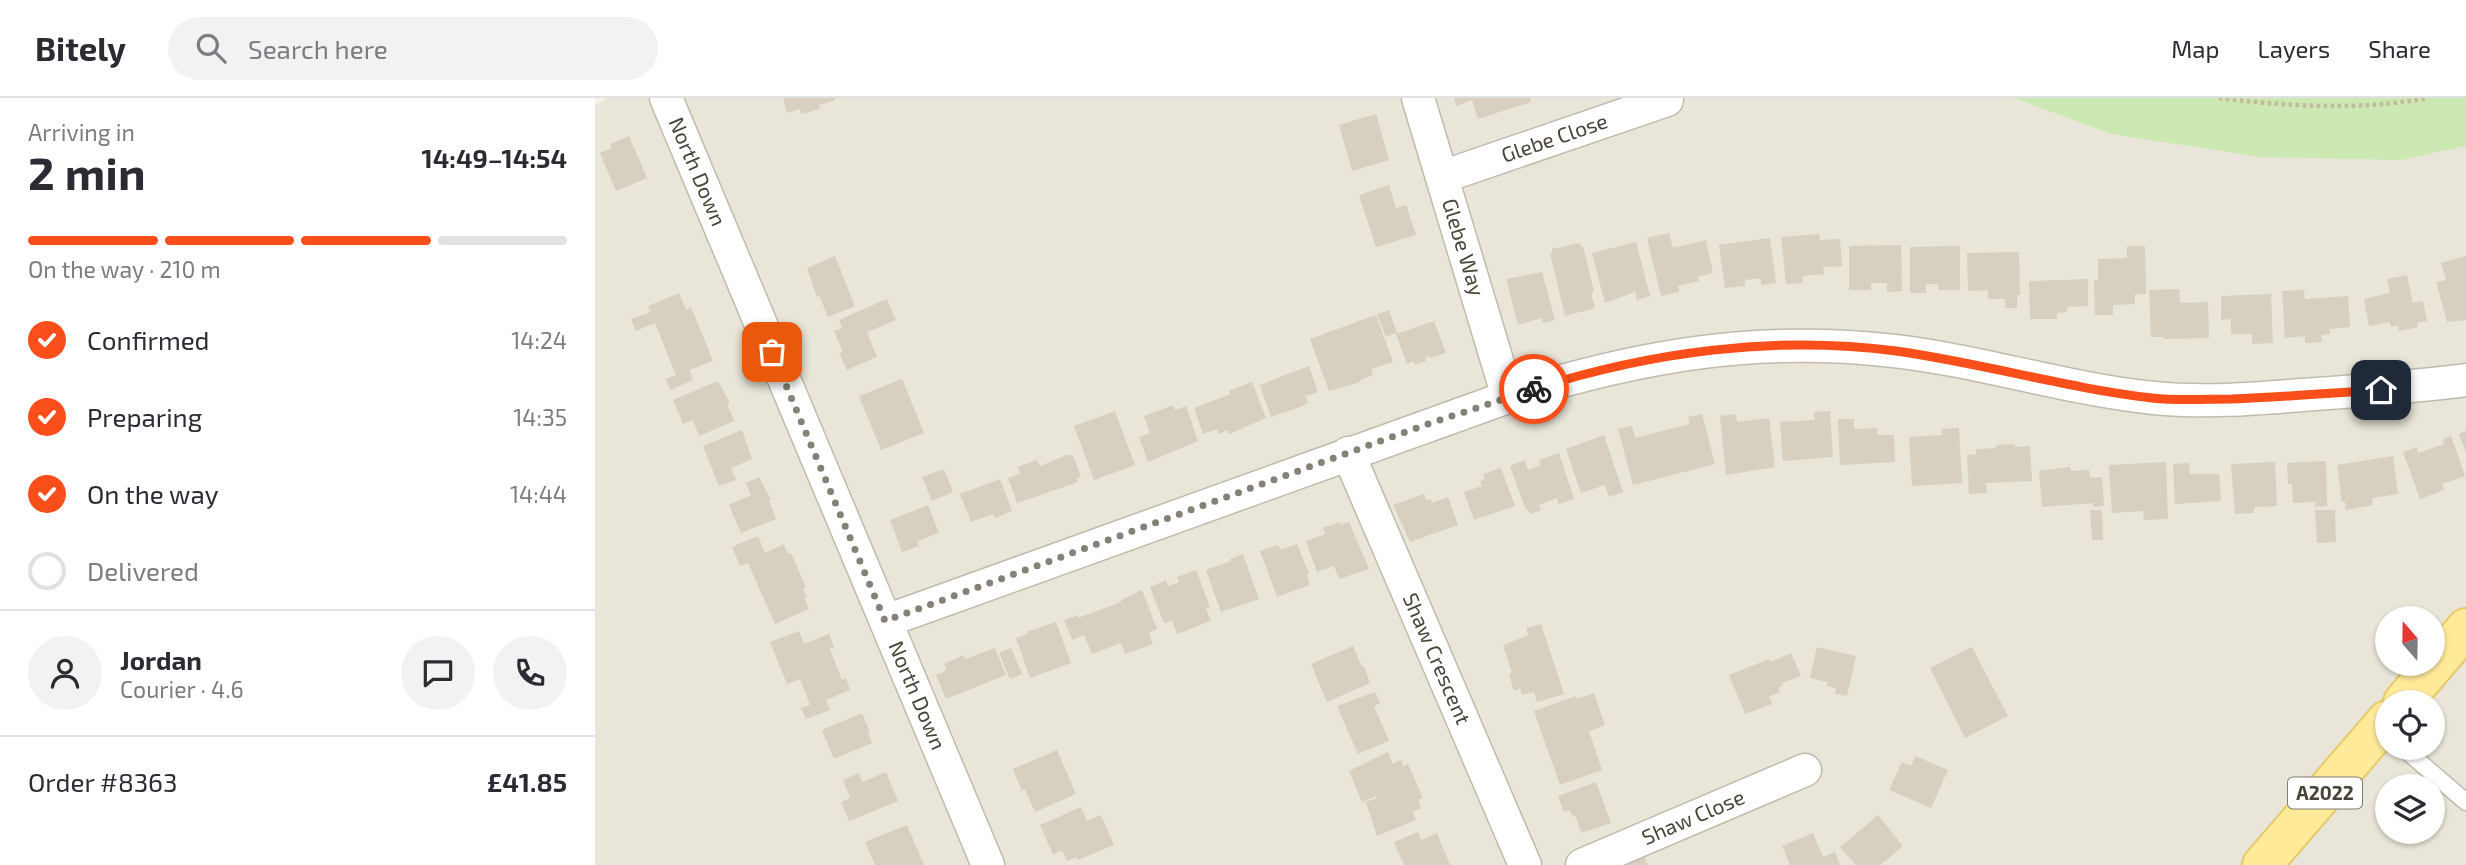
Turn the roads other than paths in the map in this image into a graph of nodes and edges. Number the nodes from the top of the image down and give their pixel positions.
1 (666, 98) edge
2 (1418, 98) edge
3 (1667, 100) edge
4 (1442, 177) junction
5 (2466, 380) edge
6 (1508, 397) junction
7 (1348, 453) junction
8 (885, 621) junction
9 (2466, 628) edge
10 (2419, 690) edge
11 (2375, 744) edge
12 (2425, 760) edge
13 (1805, 770) dead end
14 (2466, 802) edge
15 (988, 865) edge
16 (1525, 865) edge
17 (1582, 865) edge
18 (2262, 865) edge

1 - 8 street, North Down
2 - 4 street, Glebe Way
3 - 4 street, Glebe Close
4 - 6 street, Glebe Way
5 - 6 street
6 - 7 street
7 - 8 street
7 - 16 street, Shaw Crescent
8 - 15 street, North Down
9 - 10 main road, A2022
11 - 18 main road, A2022
12 - 14 lane
13 - 17 street, Shaw Close

